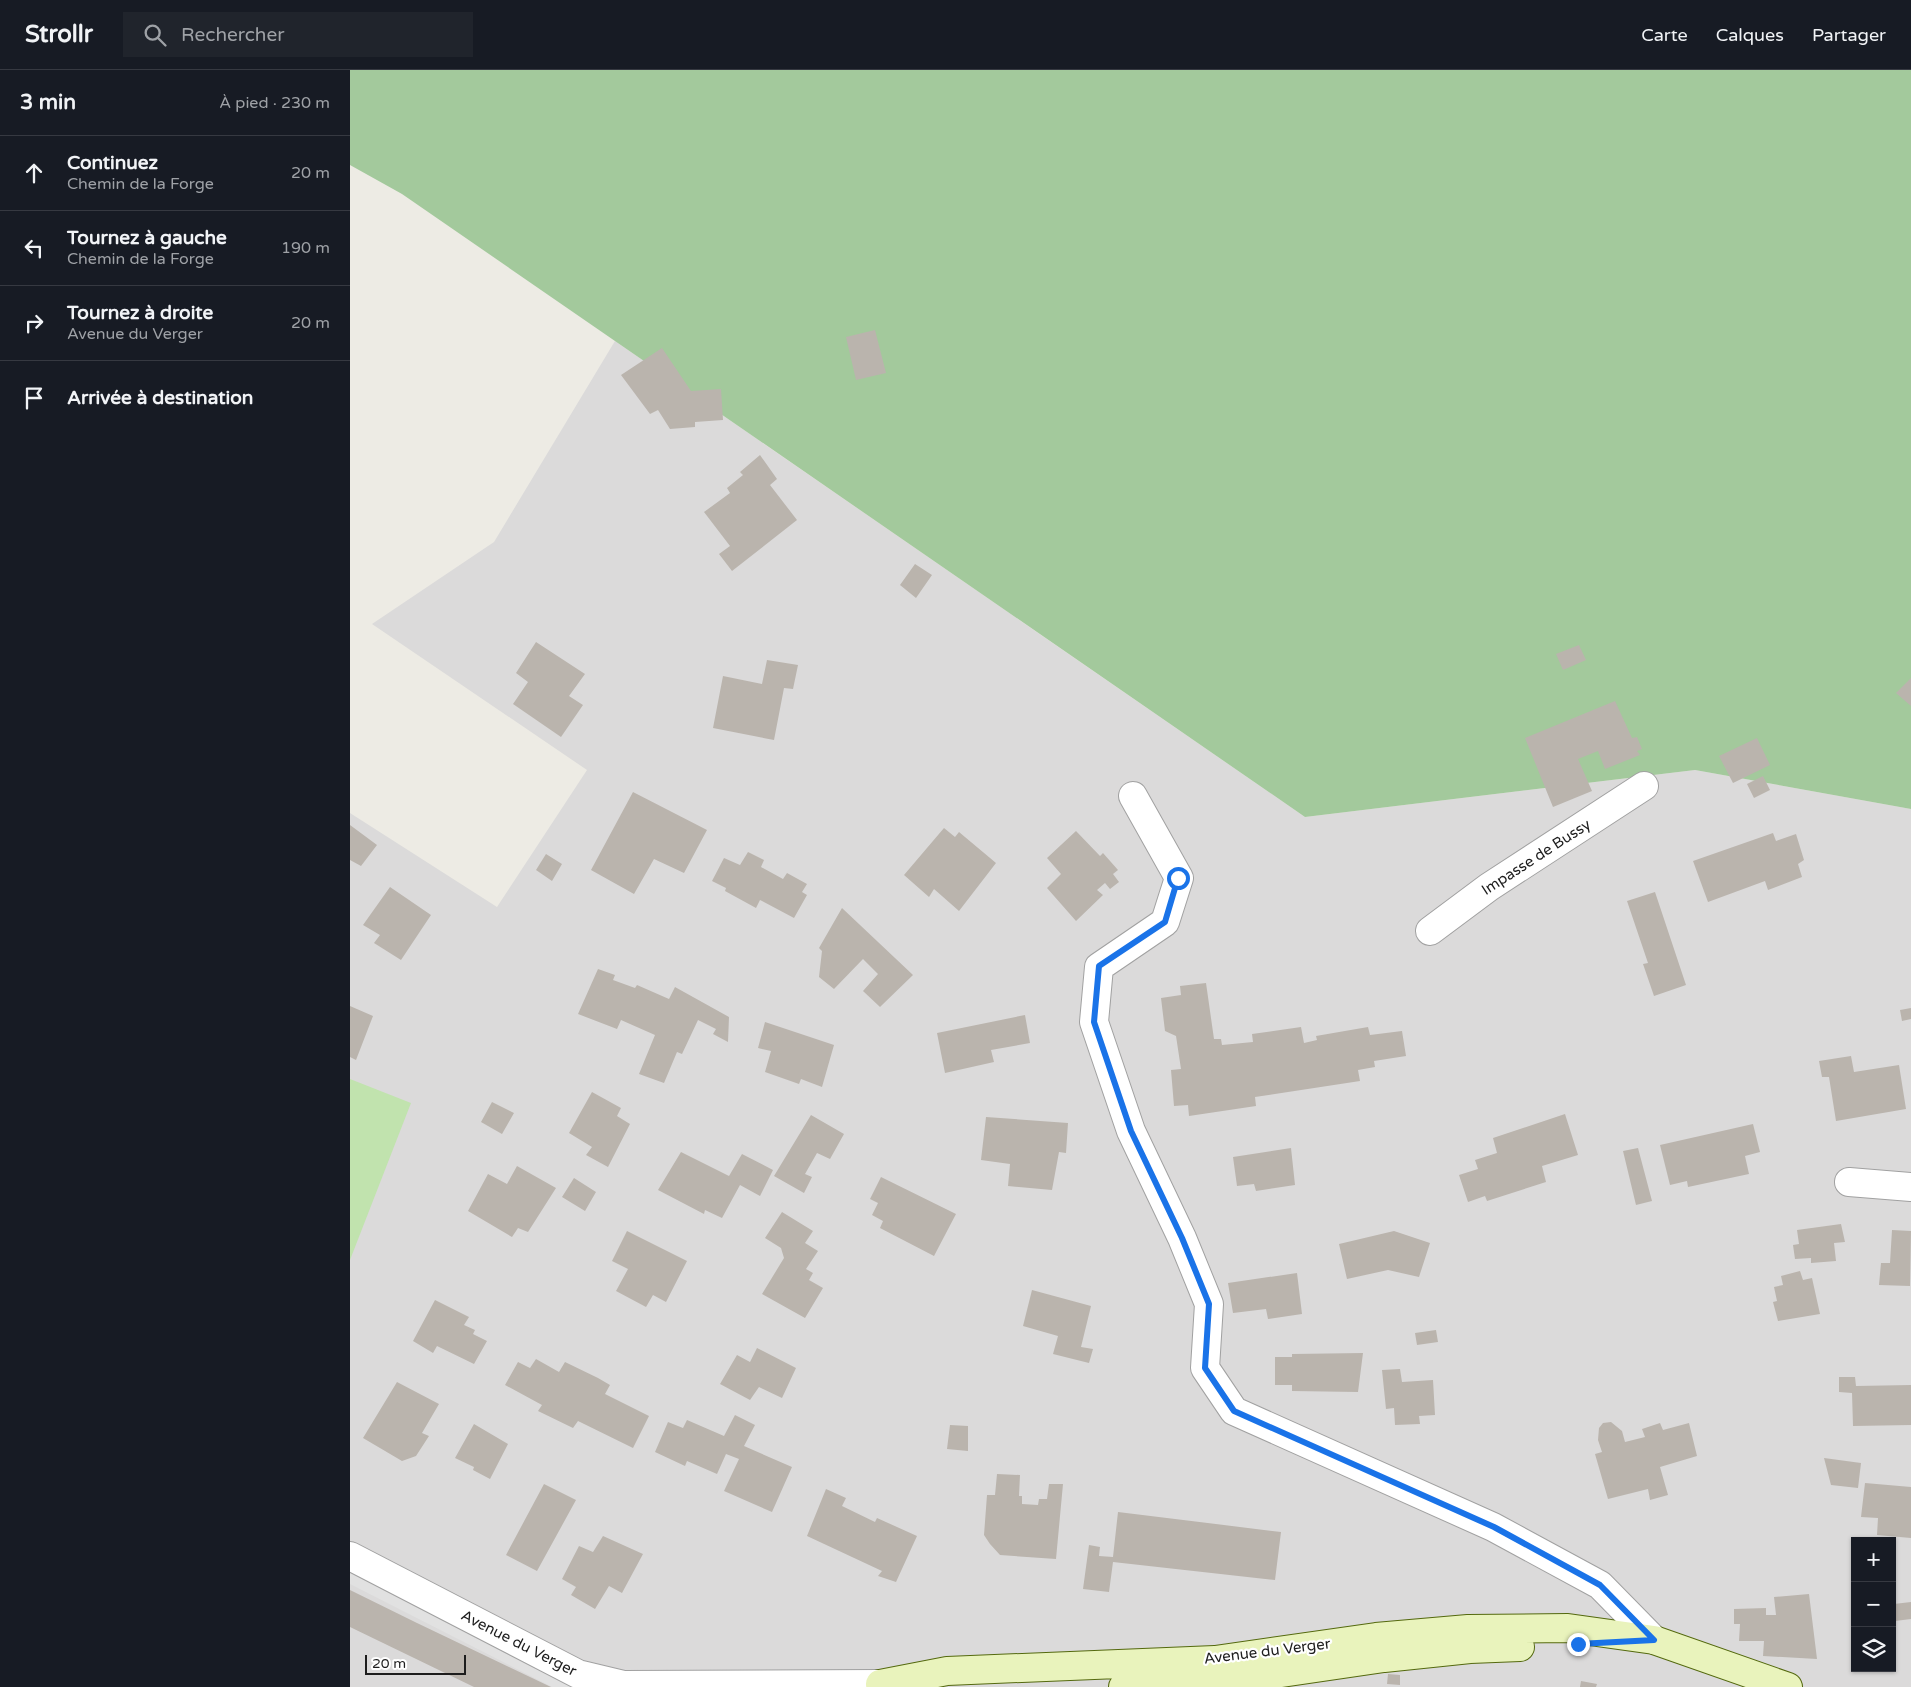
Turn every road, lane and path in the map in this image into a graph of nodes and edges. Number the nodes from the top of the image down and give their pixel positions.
1 (1644, 786) dead end
2 (1134, 796) dead end
3 (1430, 931) dead end
4 (1850, 1182) dead end
5 (1911, 1187) edge
6 (350, 1556) edge
7 (1654, 1640) junction
8 (880, 1685) edge
9 (911, 1687) edge
10 (1123, 1687) edge
11 (1788, 1687) edge

1 - 3 street, Impasse de Bussy
2 - 7 street
4 - 5 street
6 - 8 street, Avenue du Verger
7 - 8 street, Avenue du Verger
7 - 10 street, Avenue du Verger
7 - 11 street, Avenue du Verger
8 - 9 street, Avenue du Verger

